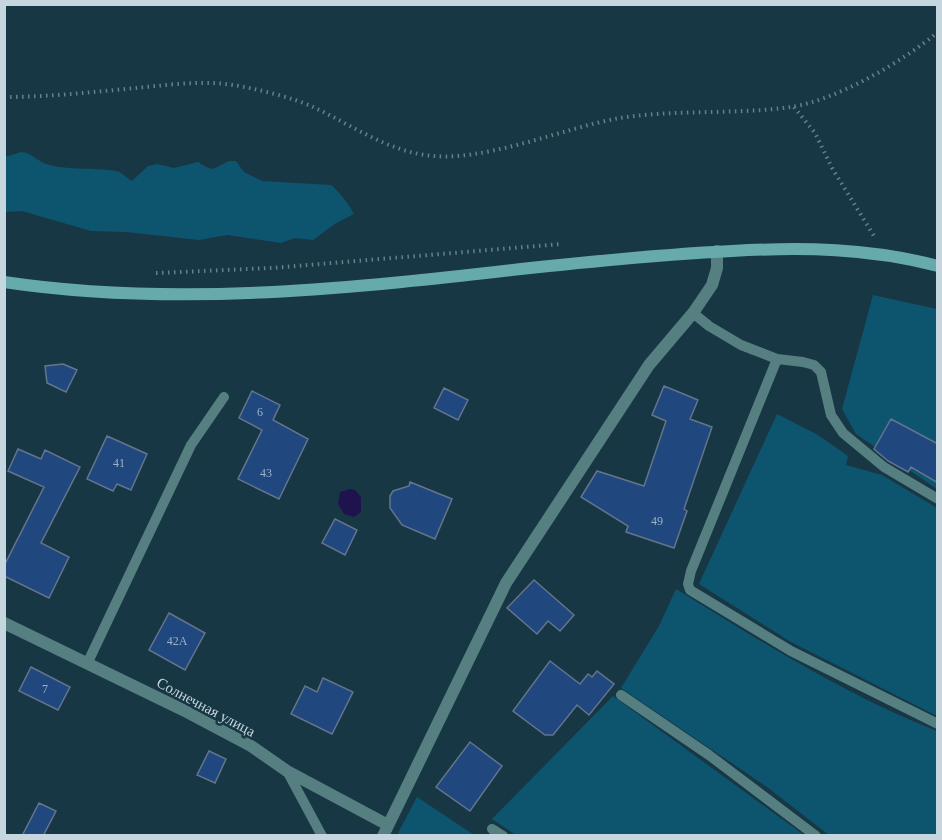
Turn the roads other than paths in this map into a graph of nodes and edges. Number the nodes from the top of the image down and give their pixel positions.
1 (717, 251) junction
2 (938, 266) edge
3 (4, 282) edge
4 (693, 313) junction
5 (777, 359) junction
6 (224, 397) dead end
7 (938, 499) edge
8 (4, 623) edge
9 (87, 664) junction
10 (621, 695) dead end
11 (938, 724) edge
12 (287, 771) junction
13 (492, 829) dead end
14 (386, 830) edge
15 (322, 836) edge
16 (503, 836) edge
17 (816, 836) edge

1 - 2 main road
1 - 3 main road
1 - 4 street
4 - 5 lane
4 - 14 street
5 - 7 lane
5 - 11 lane
6 - 9 lane
8 - 9 street, Солнечная улица
9 - 12 street, Солнечная улица
10 - 17 lane
12 - 14 street, Солнечная улица
12 - 15 lane
13 - 16 lane

